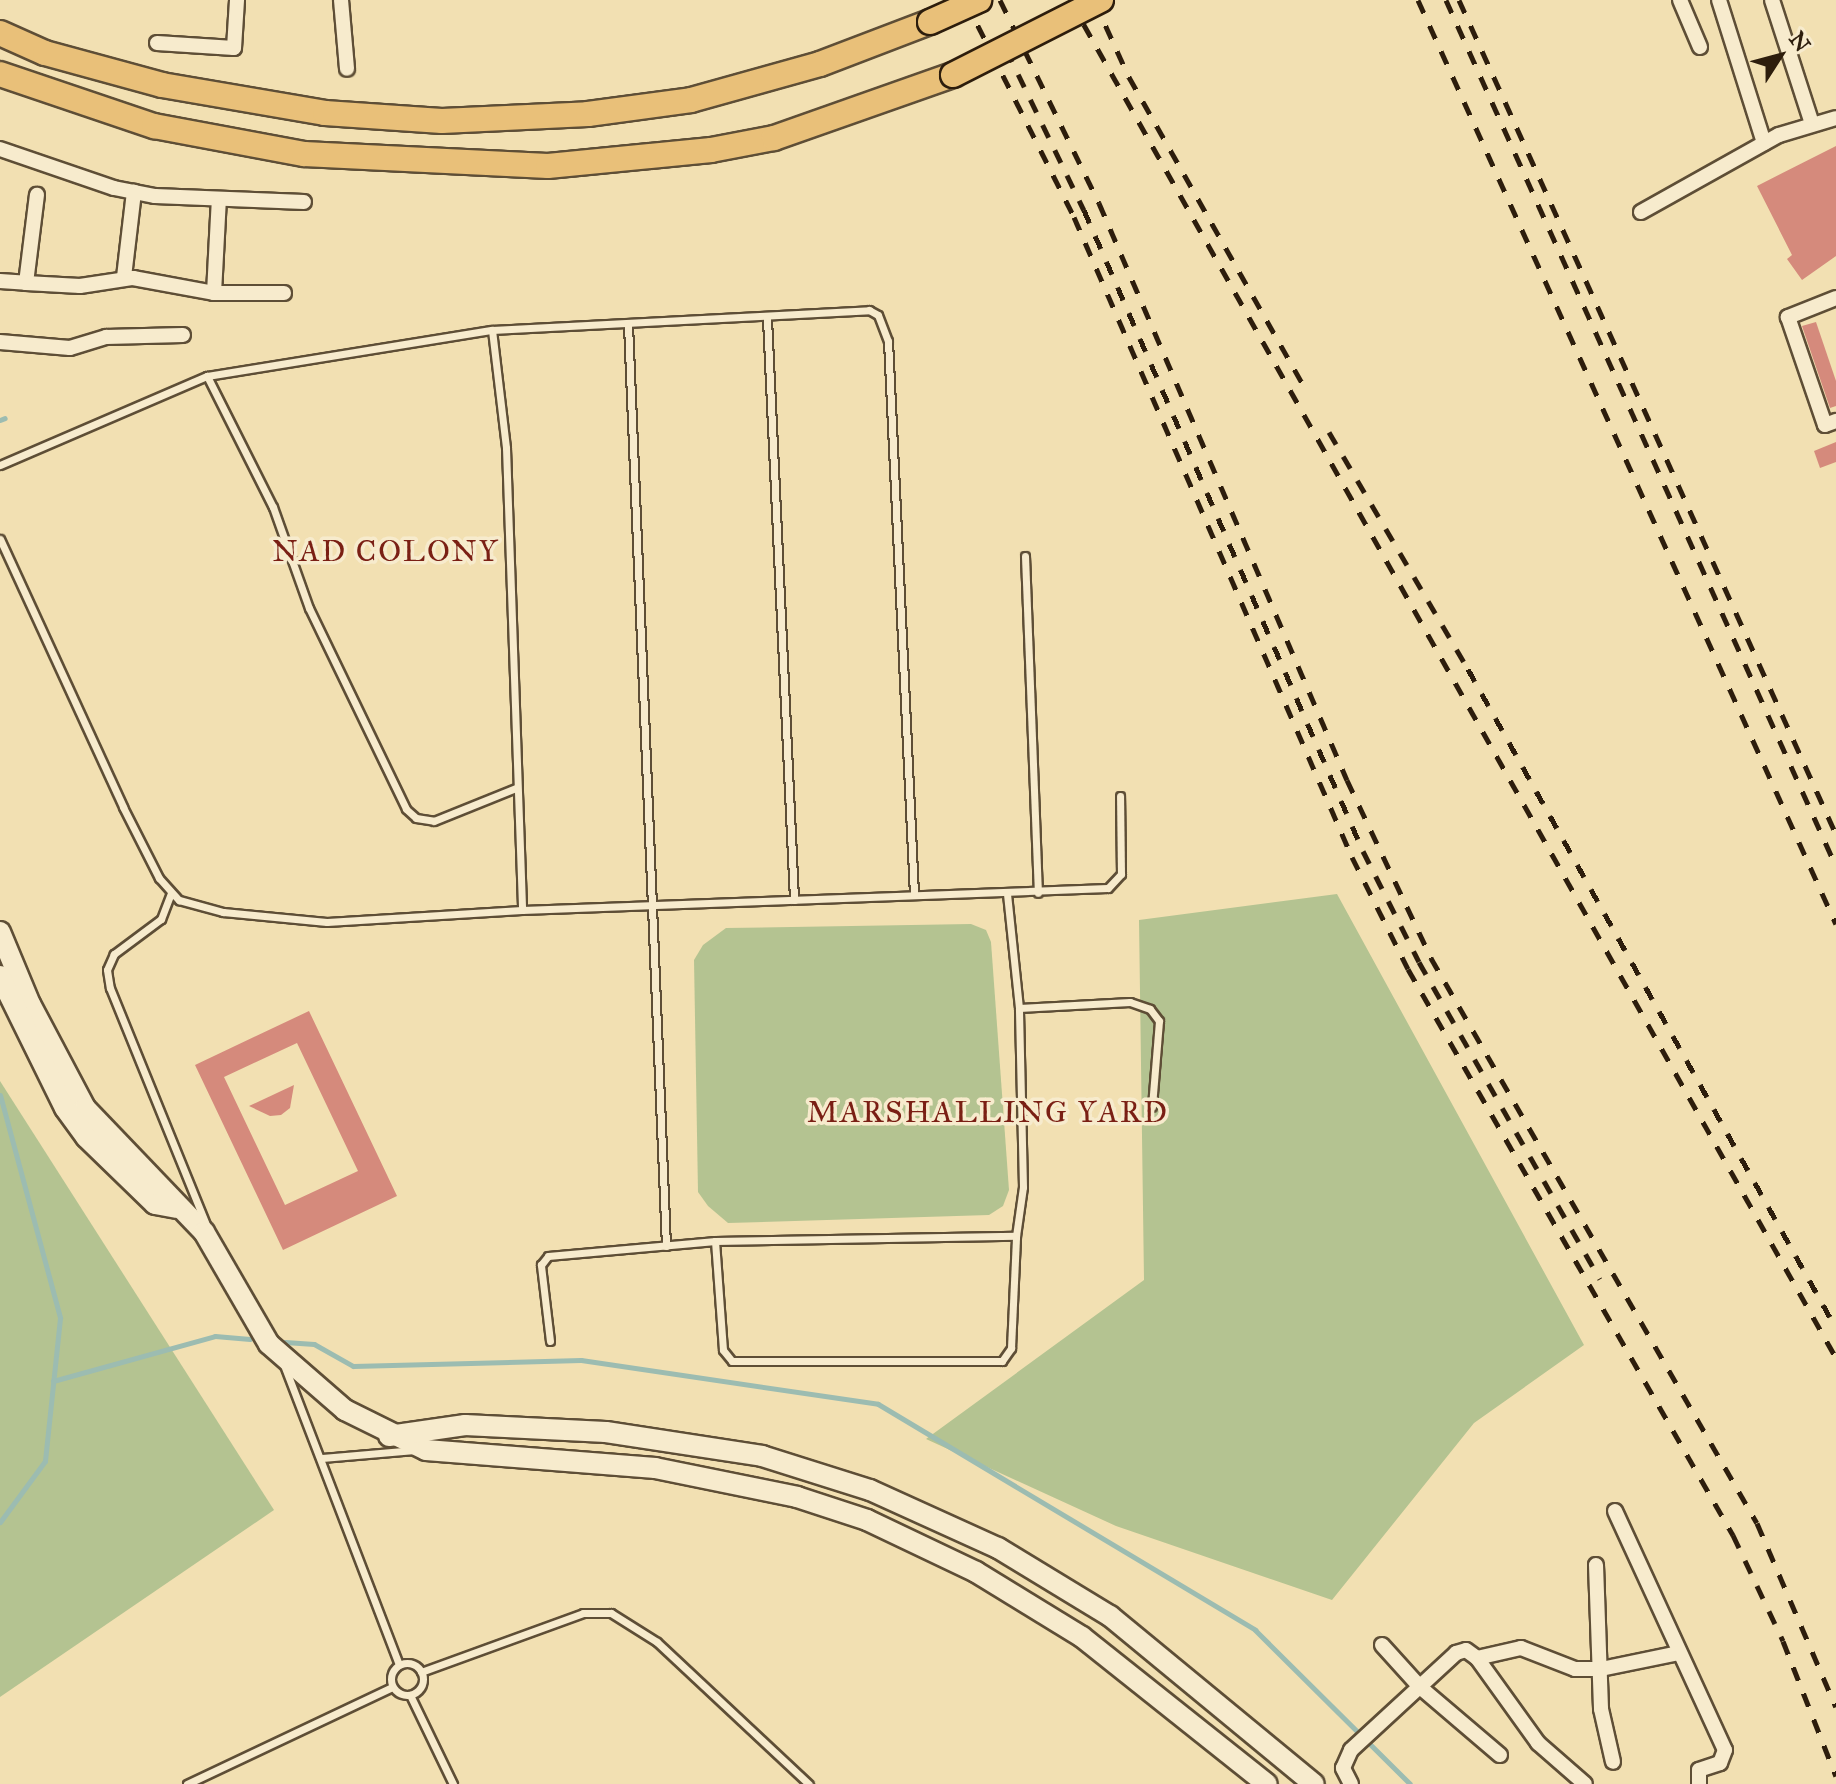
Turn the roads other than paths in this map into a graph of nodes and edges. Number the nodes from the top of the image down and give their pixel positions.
1 (237, 0) edge
2 (341, 0) edge
3 (979, 0) edge
4 (1101, 0) edge
5 (1680, 0) edge
6 (1719, 0) edge
7 (1772, 0) edge
8 (0, 33) edge
9 (157, 43) dead end
10 (1700, 47) dead end
11 (347, 69) dead end
12 (0, 74) edge
13 (1836, 118) edge
14 (1812, 124) junction
15 (1764, 143) junction
16 (0, 149) edge
17 (134, 192) junction
18 (37, 195) dead end
19 (219, 199) junction
20 (304, 202) dead end
21 (1641, 212) dead end
22 (124, 277) junction
23 (0, 281) edge
24 (26, 283) junction
25 (214, 293) junction
26 (284, 293) dead end
27 (1836, 298) edge
28 (767, 318) junction
29 (628, 324) junction
30 (492, 330) junction
31 (183, 335) dead end
32 (0, 342) edge
33 (207, 376) junction
34 (1836, 421) edge
35 (0, 465) edge
36 (0, 539) edge
37 (1025, 556) dead end
38 (516, 788) junction
39 (1120, 796) dead end
40 (171, 893) junction
41 (1007, 893) junction
42 (1038, 893) junction
43 (914, 894) junction
44 (794, 900) junction
45 (650, 907) junction
46 (522, 910) junction
47 (0, 932) edge
48 (0, 976) edge
49 (1019, 1008) junction
50 (1152, 1107) dead end
51 (177, 1208) junction
52 (1016, 1236) junction
53 (715, 1241) junction
54 (666, 1246) junction
55 (215, 1247) junction
56 (550, 1341) dead end
57 (280, 1356) junction
58 (389, 1436) junction
59 (426, 1450) junction
60 (322, 1458) junction
61 (1615, 1511) dead end
62 (1596, 1565) dead end
63 (1382, 1645) dead end
64 (1679, 1653) junction
65 (1477, 1658) junction
66 (399, 1665) junction
67 (1601, 1669) junction
68 (421, 1672) junction
69 (392, 1687) junction
70 (1420, 1687) junction
71 (410, 1695) junction
72 (1500, 1755) dead end
73 (1613, 1762) dead end
74 (187, 1784) edge
75 (453, 1784) edge
76 (809, 1784) edge
77 (1267, 1784) edge
78 (1314, 1784) edge
79 (1351, 1784) edge
80 (1585, 1784) edge
81 (1699, 1784) edge

1 - 9 street
2 - 11 street
3 - 8 main road, bridge
4 - 12 main road, bridge
5 - 10 street
6 - 15 street
7 - 14 street
13 - 14 street
14 - 15 street
15 - 21 street
16 - 17 street
17 - 19 street
17 - 22 street
18 - 24 street
19 - 20 street
19 - 25 street
22 - 24 street
22 - 25 street
23 - 24 street
25 - 26 street
27 - 34 street
28 - 29 lane
28 - 43 lane
28 - 44 lane
29 - 30 lane
29 - 45 lane
30 - 33 lane
30 - 38 lane
31 - 32 street
33 - 35 lane
33 - 38 lane
36 - 40 lane
37 - 42 lane
38 - 46 lane
39 - 42 lane
40 - 46 lane
40 - 55 lane
41 - 42 lane
41 - 43 lane
41 - 49 lane
43 - 44 lane
44 - 45 lane
45 - 46 lane
45 - 54 lane
47 - 51 street
48 - 51 street
49 - 50 lane
49 - 52 lane
51 - 55 street
52 - 53 lane
52 - 53 lane
53 - 54 lane
54 - 56 lane
55 - 57 street
57 - 58 street
57 - 60 lane
58 - 59 street
58 - 78 street
59 - 60 lane
59 - 77 street
60 - 66 lane
61 - 64 street
62 - 67 street
63 - 70 street
64 - 67 street
64 - 81 street
65 - 67 street
65 - 70 street
65 - 80 street
66 - 68 lane
66 - 69 lane
67 - 73 street
68 - 71 lane
68 - 76 lane
69 - 71 lane
69 - 74 lane
70 - 72 street
70 - 79 street
71 - 75 lane

